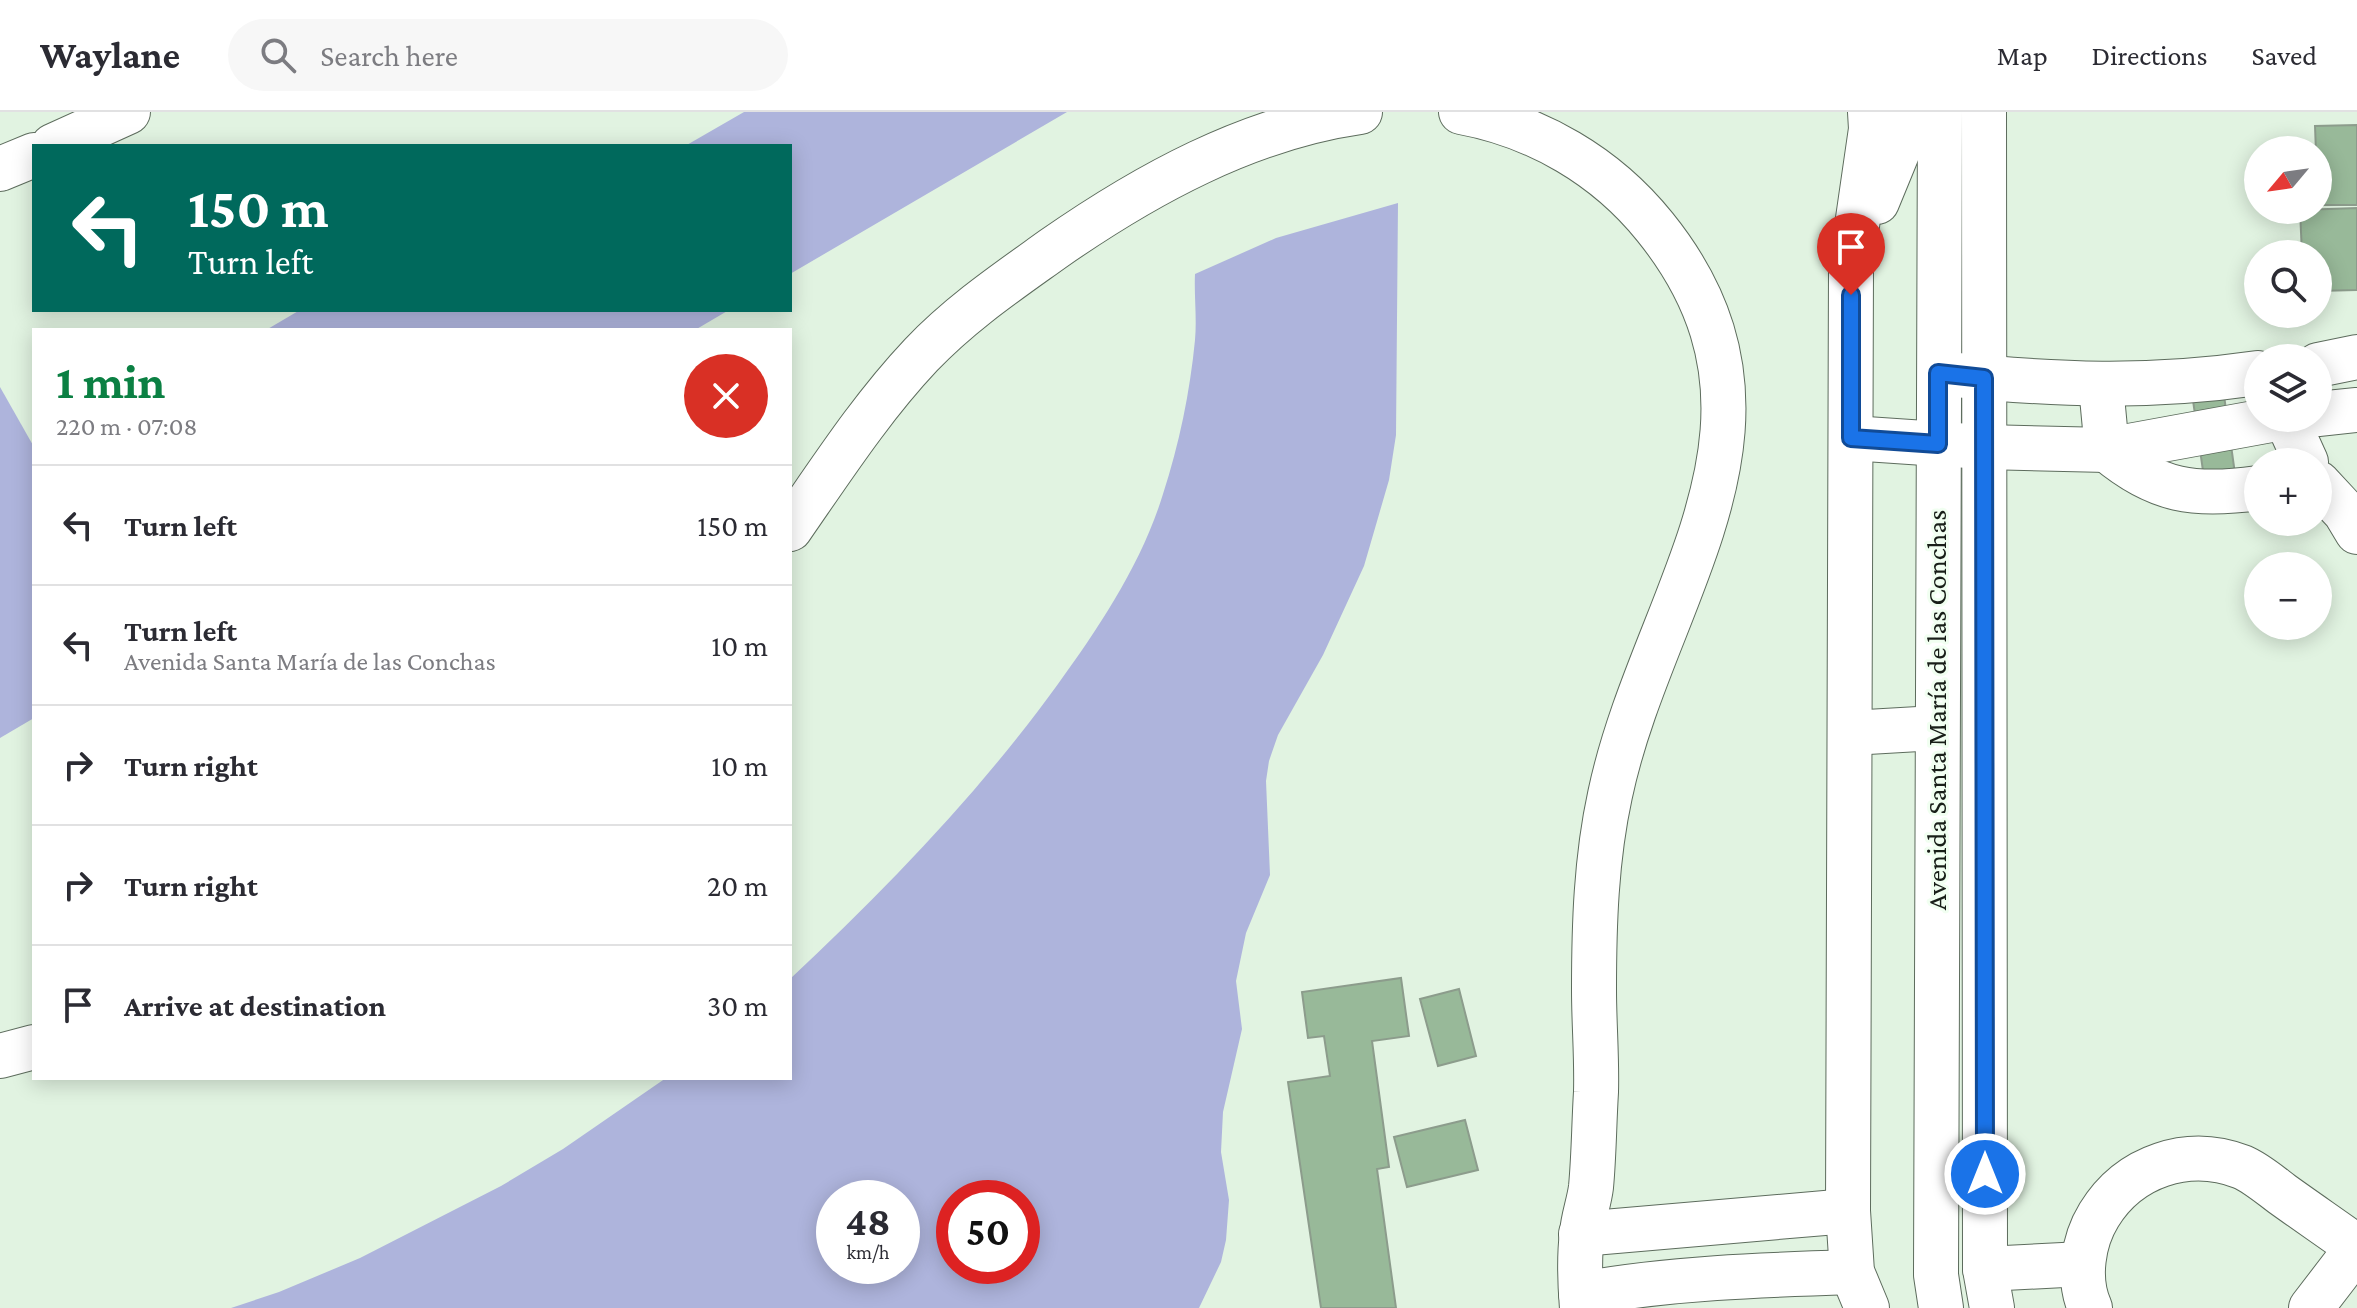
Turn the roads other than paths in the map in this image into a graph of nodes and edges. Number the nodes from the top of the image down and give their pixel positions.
1 (128, 112) edge
2 (1360, 112) edge
3 (1461, 112) edge
4 (1870, 112) edge
5 (1914, 112) edge
6 (1940, 112) edge
7 (1984, 112) edge
8 (57, 144) edge
9 (32, 156) edge
10 (0, 169) edge
11 (1851, 267) junction
12 (2357, 357) edge
13 (2332, 362) edge
14 (1938, 373) junction
15 (2244, 375) edge
16 (1984, 378) junction
17 (2101, 386) junction
18 (2357, 410) edge
19 (2332, 413) edge
20 (2244, 425) edge
21 (1851, 438) junction
22 (1938, 444) junction
23 (1984, 447) junction
24 (2107, 450) junction
25 (2244, 490) edge
26 (2332, 498) edge
27 (792, 526) edge
28 (2357, 532) edge
29 (1936, 728) junction
30 (1850, 733) junction
31 (32, 1048) edge
32 (0, 1056) edge
33 (1848, 1211) junction
34 (1581, 1234) junction
35 (2357, 1247) edge
36 (2083, 1264) junction
37 (1989, 1288) edge
38 (1859, 1290) edge
39 (1582, 1301) edge
40 (1941, 1308) edge
41 (2090, 1308) edge
42 (2311, 1308) edge

1 - 8 street
2 - 27 street
3 - 34 street
4 - 11 street
5 - 11 street
6 - 14 street, Avenida Santa María de las Conchas
7 - 16 street, Avenida Santa María de las Conchas
9 - 10 street
11 - 21 street
12 - 13 street
14 - 16 street
14 - 22 street, Avenida Santa María de las Conchas
15 - 17 street
16 - 17 street
16 - 23 street, Avenida Santa María de las Conchas
17 - 24 street
18 - 19 street
20 - 24 street
21 - 22 street
21 - 30 street
22 - 23 street
22 - 29 street, Avenida Santa María de las Conchas
23 - 24 street
23 - 37 street, Avenida Santa María de las Conchas
24 - 25 street
26 - 28 street
29 - 30 street
29 - 40 street, Avenida Santa María de las Conchas
30 - 33 street
31 - 32 street
33 - 34 street
33 - 38 street
34 - 39 street
35 - 36 street
35 - 42 street
36 - 37 street
36 - 41 street
38 - 39 street

